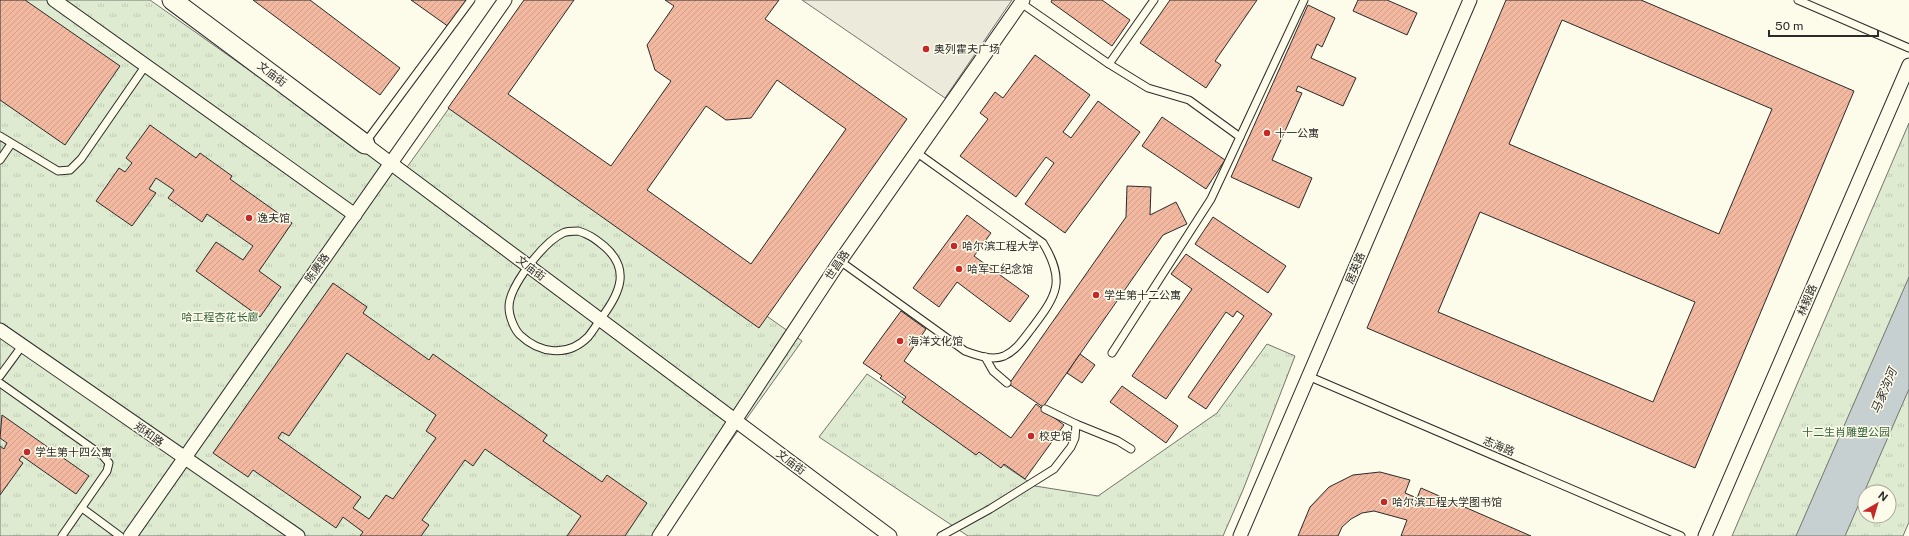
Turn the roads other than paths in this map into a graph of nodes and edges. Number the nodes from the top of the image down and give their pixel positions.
1 (54, 0) edge
2 (172, 0) edge
3 (471, 0) edge
4 (505, 0) edge
5 (1154, 0) edge
6 (1304, 0) edge
7 (1470, 0) edge
8 (1798, 0) edge
9 (1022, 2) edge
10 (1909, 48) edge
11 (1109, 64) junction
12 (1909, 64) edge
13 (146, 66) junction
14 (0, 136) edge
15 (1240, 137) junction
16 (11, 144) junction
17 (365, 144) junction
18 (916, 152) junction
19 (0, 160) edge
20 (391, 163) junction
21 (354, 215) junction
22 (840, 261) junction
23 (529, 266) junction
24 (600, 320) junction
25 (0, 330) edge
26 (22, 346) junction
27 (1112, 353) dead end
28 (985, 357) junction
29 (0, 376) edge
30 (1308, 376) junction
31 (0, 383) edge
32 (1007, 383) dead end
33 (1045, 410) dead end
34 (735, 420) junction
35 (1076, 424) junction
36 (1131, 449) dead end
37 (184, 459) junction
38 (82, 508) junction
39 (62, 536) edge
40 (120, 536) edge
41 (130, 536) edge
42 (298, 536) edge
43 (660, 536) edge
44 (890, 536) edge
45 (941, 536) edge
46 (1240, 536) edge
47 (1681, 536) edge
48 (1705, 536) edge

1 - 13 street
2 - 17 main road, 文庙街
3 - 17 lane
4 - 20 street, 陈赓路
5 - 11 lane
6 - 15 lane
7 - 30 street, 居英路
8 - 10 lane
9 - 11 lane
9 - 18 street, 世昌路
11 - 15 lane
12 - 48 street, 林毅路
13 - 16 lane
13 - 21 street
14 - 16 lane
15 - 27 lane
16 - 19 lane
17 - 20 street, 文庙街
18 - 22 street, 世昌路
18 - 28 lane
20 - 21 street, 陈赓路
20 - 23 street, 文庙街
21 - 37 street, 陈赓路
22 - 28 lane
22 - 34 street, 世昌路
23 - 24 street, 文庙街
23 - 24 lane
23 - 24 lane
24 - 34 street, 文庙街
25 - 26 street, 郑和路
26 - 29 lane
26 - 37 street, 郑和路
28 - 32 lane
30 - 46 street, 居英路
30 - 47 lane, 志海路
31 - 38 lane
33 - 35 lane
34 - 43 street, 世昌路
34 - 44 street, 文庙街
35 - 36 lane
35 - 45 lane
37 - 41 street, 陈赓路
37 - 42 street, 郑和路
38 - 39 lane
38 - 40 lane

